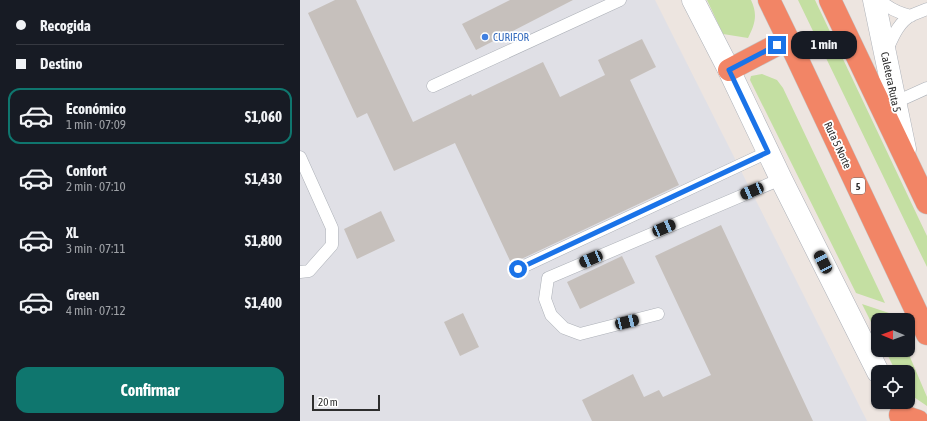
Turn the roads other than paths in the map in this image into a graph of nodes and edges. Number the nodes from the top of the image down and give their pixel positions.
1 (620, 0) edge
2 (693, 0) edge
3 (769, 0) edge
4 (830, 0) edge
5 (874, 0) edge
6 (880, 0) edge
7 (927, 9) edge
8 (911, 16) junction
9 (788, 39) junction
10 (885, 53) junction
11 (729, 70) junction
12 (433, 86) dead end
13 (927, 88) edge
14 (896, 102) junction
15 (768, 152) junction
16 (300, 157) edge
17 (908, 164) junction
18 (781, 179) junction
19 (927, 203) edge
20 (518, 269) dead end
21 (300, 272) edge
22 (658, 314) dead end
23 (927, 334) edge
24 (874, 365) edge

1 - 12 lane
2 - 11 street
3 - 9 highway, Ruta 5 Norte / 5
4 - 17 highway
5 - 10 street, Caletera Ruta 5
6 - 8 lane
7 - 8 lane
8 - 10 lane
9 - 11 highway
9 - 23 highway, Ruta 5 Norte / 5
10 - 14 street, Caletera Ruta 5
11 - 15 street
13 - 14 lane
14 - 17 street, Caletera Ruta 5
15 - 18 street
15 - 20 lane
16 - 21 lane
17 - 19 highway
18 - 22 lane
18 - 24 street

